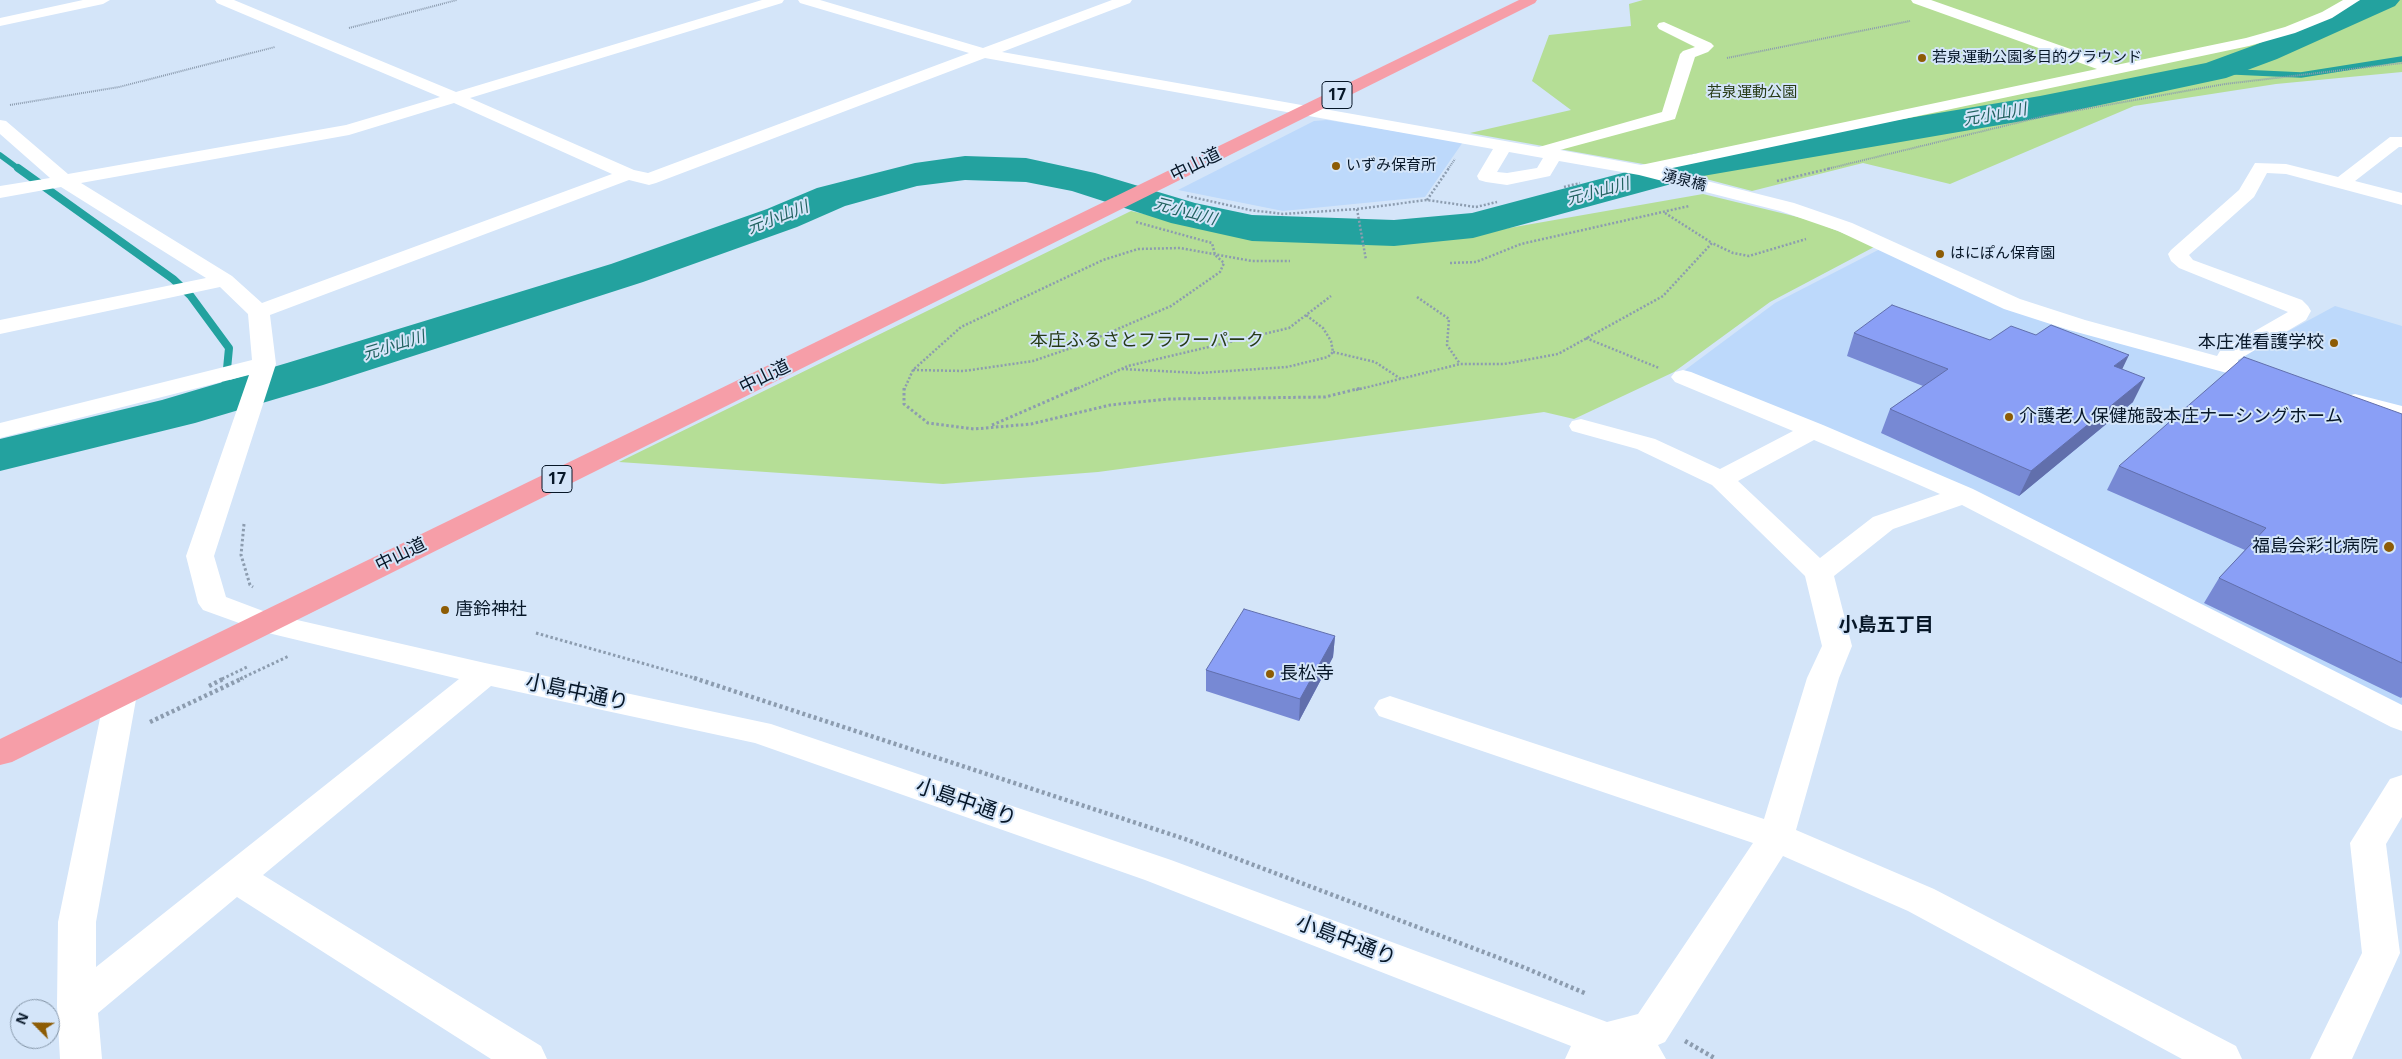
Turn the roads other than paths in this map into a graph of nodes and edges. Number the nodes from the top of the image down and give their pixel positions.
1 (103, 0) edge
2 (222, 0) edge
3 (777, 0) edge
4 (805, 0) edge
5 (1126, 0) edge
6 (1530, 0) edge
7 (1918, 0) edge
8 (2353, 0) edge
9 (0, 22) edge
10 (1664, 26) dead end
11 (984, 53) junction
12 (2115, 70) junction
13 (456, 98) junction
14 (1303, 112) junction
15 (0, 126) edge
16 (2402, 142) edge
17 (1504, 145) junction
18 (1545, 153) junction
19 (1644, 171) junction
20 (628, 174) junction
21 (65, 180) junction
22 (2340, 184) junction
23 (0, 192) edge
24 (2402, 199) edge
25 (226, 280) junction
26 (259, 312) junction
27 (0, 327) edge
28 (2225, 365) junction
29 (1683, 377) road end
30 (258, 380) junction
31 (2290, 383) edge
32 (2337, 396) edge
33 (2402, 413) edge
34 (1581, 426) dead end
35 (1814, 430) junction
36 (0, 431) edge
37 (1721, 479) junction
38 (1964, 495) junction
39 (1819, 573) junction
40 (260, 606) junction
41 (485, 674) junction
42 (121, 694) junction
43 (1390, 708) dead end
44 (2402, 719) edge
45 (0, 753) edge
46 (2402, 788) edge
47 (1776, 837) junction
48 (236, 877) junction
49 (77, 1006) junction
50 (1597, 1050) edge
51 (81, 1059) edge
52 (526, 1059) edge
53 (1645, 1059) edge
54 (2221, 1059) edge
55 (2331, 1059) edge

1 - 9 street
2 - 13 street
3 - 13 street
4 - 11 street, 湧泉橋
5 - 11 street
6 - 14 highway, 中山道 / 17
7 - 12 street
8 - 12 street
10 - 18 street
11 - 14 street, 湧泉橋
11 - 20 street
12 - 19 street
13 - 20 street
13 - 21 street
14 - 17 street, 湧泉橋
14 - 40 highway, 中山道 / 17
15 - 21 street
16 - 22 street
17 - 18 street, 湧泉橋
17 - 18 street
18 - 19 street, 湧泉橋
19 - 28 street, 湧泉橋
20 - 26 street
21 - 23 street
21 - 25 street
22 - 24 street
22 - 28 street
25 - 26 street
25 - 27 street
26 - 30 street
28 - 31 street, 湧泉橋
29 - 35 street
30 - 36 street
30 - 40 street, 小島中通り
32 - 33 street
34 - 37 street
35 - 37 street
35 - 38 street
37 - 39 street
38 - 39 street
38 - 44 street
39 - 47 street
40 - 41 street, 小島中通り
40 - 42 highway, 中山道 / 17
41 - 48 street
41 - 50 street, 小島中通り
42 - 45 highway, 中山道 / 17
42 - 49 street
43 - 47 street
46 - 55 street
47 - 50 street
47 - 54 street
48 - 49 street
48 - 52 street
49 - 51 street
50 - 53 street, 小島中通り

